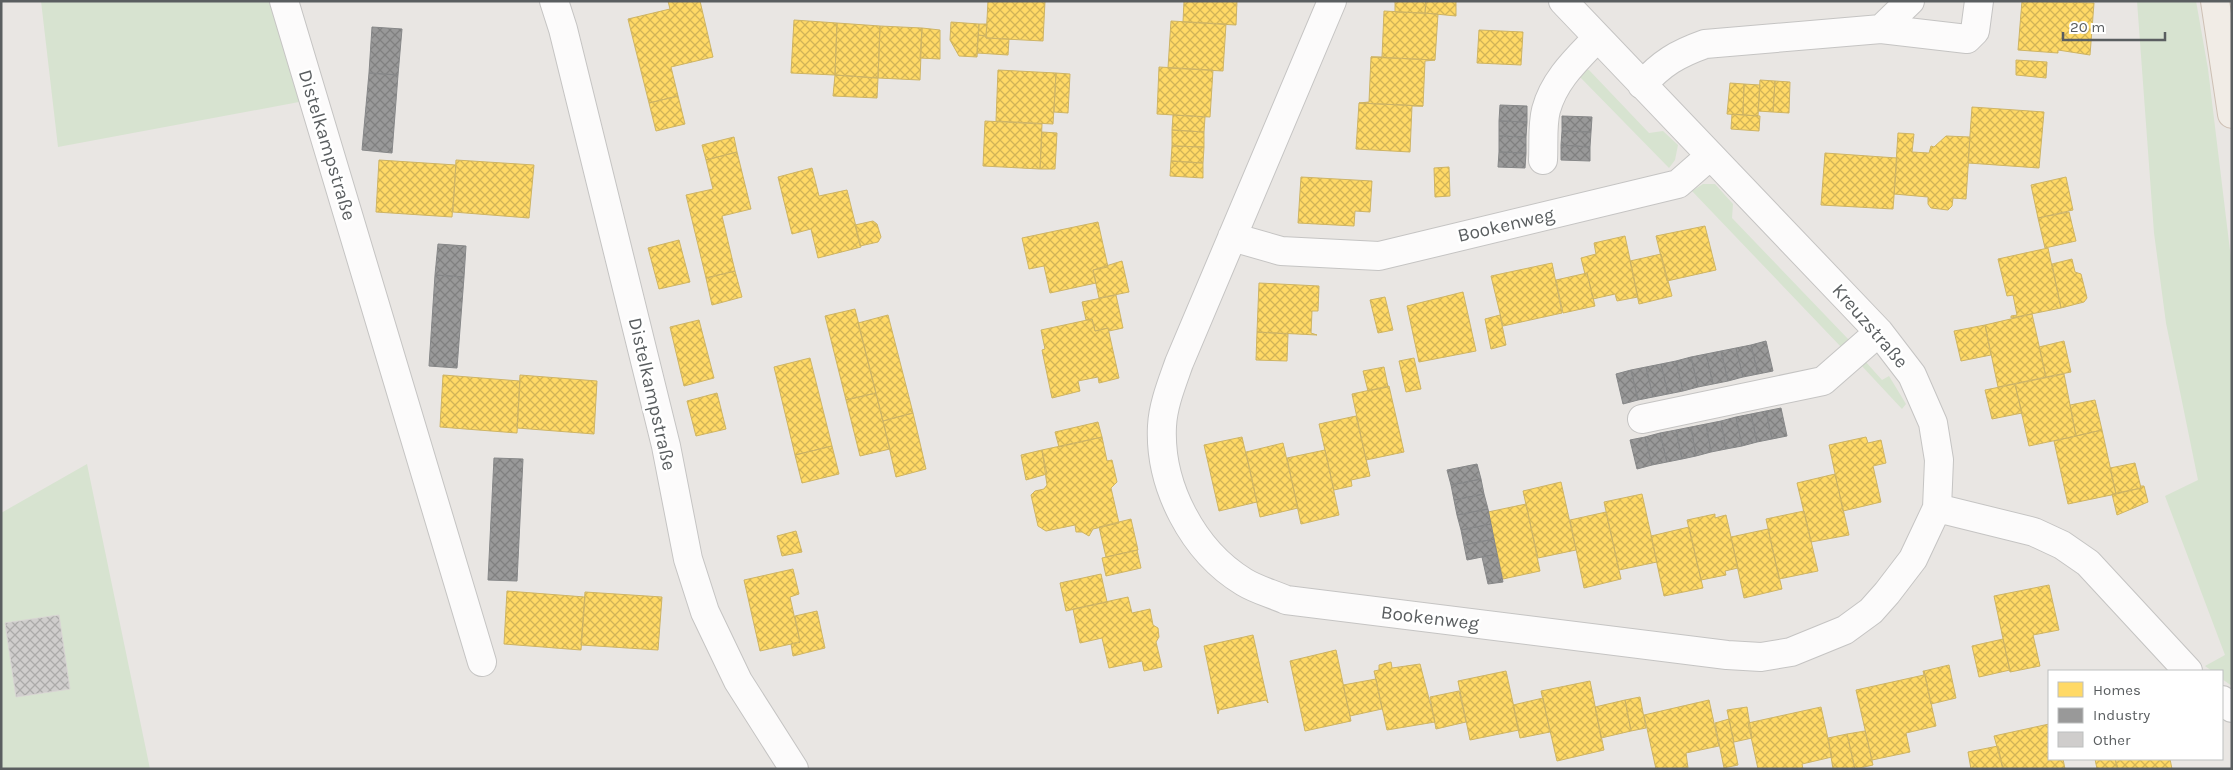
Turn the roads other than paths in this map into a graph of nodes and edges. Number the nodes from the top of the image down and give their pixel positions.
1 (284, 1) edge
2 (554, 1) edge
3 (1332, 1) edge
4 (1563, 1) edge
5 (1910, 1) edge
6 (1979, 1) edge
7 (2215, 1) edge
8 (1881, 29) junction
9 (1597, 38) junction
10 (1642, 85) junction
11 (2232, 114) edge
12 (1710, 156) junction
13 (1543, 160) dead end
14 (1232, 237) junction
15 (1879, 332) junction
16 (1642, 419) dead end
17 (1937, 508) junction
18 (482, 662) dead end
19 (2187, 670) edge
20 (794, 769) edge

1 - 18 street, Distelkampstraße
2 - 20 street, Distelkampstraße
3 - 14 street, Bookenweg
4 - 9 street, Kreuzstraße
5 - 8 street
6 - 8 street
7 - 11 main road
8 - 10 street
9 - 10 street, Kreuzstraße
9 - 13 street
10 - 12 street, Kreuzstraße
12 - 14 street, Bookenweg
12 - 15 street, Kreuzstraße
14 - 17 street, Bookenweg
15 - 16 street
15 - 17 street, Kreuzstraße
17 - 19 street

